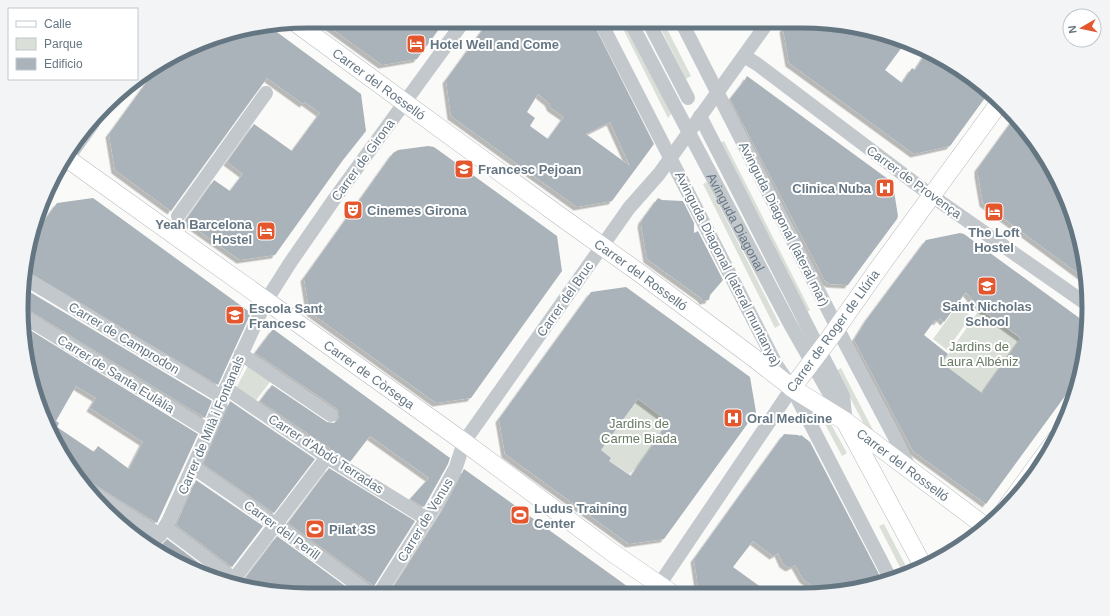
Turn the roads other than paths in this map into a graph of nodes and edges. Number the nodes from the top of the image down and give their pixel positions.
1 (303, 28) edge
2 (459, 28) edge
3 (604, 28) edge
4 (634, 28) edge
5 (652, 28) edge
6 (684, 28) edge
7 (764, 28) edge
8 (744, 56) junction
9 (266, 93) dead end
10 (717, 93) junction
11 (688, 98) dead end
12 (404, 103) junction
13 (997, 107) edge
14 (700, 116) junction
15 (689, 132) junction
16 (670, 158) junction
17 (68, 165) edge
18 (932, 196) junction
19 (178, 216) dead end
20 (601, 247) junction
21 (29, 281) edge
22 (266, 301) junction
23 (1082, 301) edge
24 (29, 320) edge
25 (837, 328) junction
26 (241, 354) junction
27 (816, 357) junction
28 (224, 393) junction
29 (796, 396) junction
30 (331, 415) dead end
31 (845, 421) junction
32 (209, 432) junction
33 (464, 442) junction
34 (327, 457) junction
35 (193, 467) junction
36 (910, 469) junction
37 (106, 502) edge
38 (427, 519) junction
39 (981, 523) edge
40 (275, 524) junction
41 (158, 536) edge
42 (921, 562) edge
43 (888, 574) edge
44 (226, 575) edge
45 (240, 579) edge
46 (362, 588) edge
47 (382, 588) edge
48 (664, 588) edge
49 (666, 588) edge

1 - 12 main road, Carrer del Rosselló
2 - 12 street, Carrer de Girona
3 - 16 street, Avinguda Diagonal (lateral muntanya)
4 - 15 street, Avinguda Diagonal
5 - 11 street
6 - 10 street, Avinguda Diagonal (lateral mar)
7 - 8 street, Carrer del Bruc
8 - 10 street, Carrer del Bruc
8 - 18 street, Carrer de Provença
9 - 19 street
10 - 14 street, Carrer del Bruc
10 - 25 street, Avinguda Diagonal (lateral mar)
12 - 20 main road, Carrer del Rosselló
12 - 22 street, Carrer de Girona
13 - 18 main road, Carrer de Roger de Llúria
14 - 15 street, Carrer del Bruc
14 - 27 street, Avinguda Diagonal
15 - 16 street, Carrer del Bruc
15 - 27 street, Avinguda Diagonal
16 - 20 street, Carrer del Bruc
16 - 29 street, Avinguda Diagonal (lateral muntanya)
17 - 22 main road, Carrer de Còrsega
18 - 23 street, Carrer de Provença
18 - 25 main road, Carrer de Roger de Llúria
20 - 29 main road, Carrer del Rosselló
20 - 33 street, Carrer del Bruc
21 - 28 street, Carrer de Camprodon
22 - 26 street, Carrer de Milà i Fontanals
22 - 33 main road, Carrer de Còrsega
24 - 32 street, Carrer de Santa Eulàlia
25 - 27 main road, Carrer de Roger de Llúria
25 - 36 street, Avinguda Diagonal (lateral mar)
26 - 28 street, Carrer de Milà i Fontanals
26 - 30 street
27 - 29 main road, Carrer de Roger de Llúria
27 - 31 street, Avinguda Diagonal
28 - 32 street, Carrer de Milà i Fontanals
28 - 34 street, Carrer d'Abdó Terradas
29 - 31 main road, Carrer del Rosselló
29 - 43 street, Avinguda Diagonal (lateral muntanya)
29 - 49 street, Carrer de Roger de Llúria
31 - 36 main road, Carrer del Rosselló
31 - 42 main road, Avinguda Diagonal
32 - 35 street, Carrer de Milà i Fontanals
33 - 38 street, Carrer de Venus
33 - 48 main road, Carrer de Còrsega
34 - 38 street, Carrer d'Abdó Terradas
34 - 40 street
35 - 40 street, Carrer del Perill
35 - 41 street, Carrer de Milà i Fontanals
36 - 39 main road, Carrer del Rosselló
37 - 41 street
38 - 47 street, Carrer de Venus
40 - 45 street
40 - 46 street, Carrer del Perill
41 - 44 street

